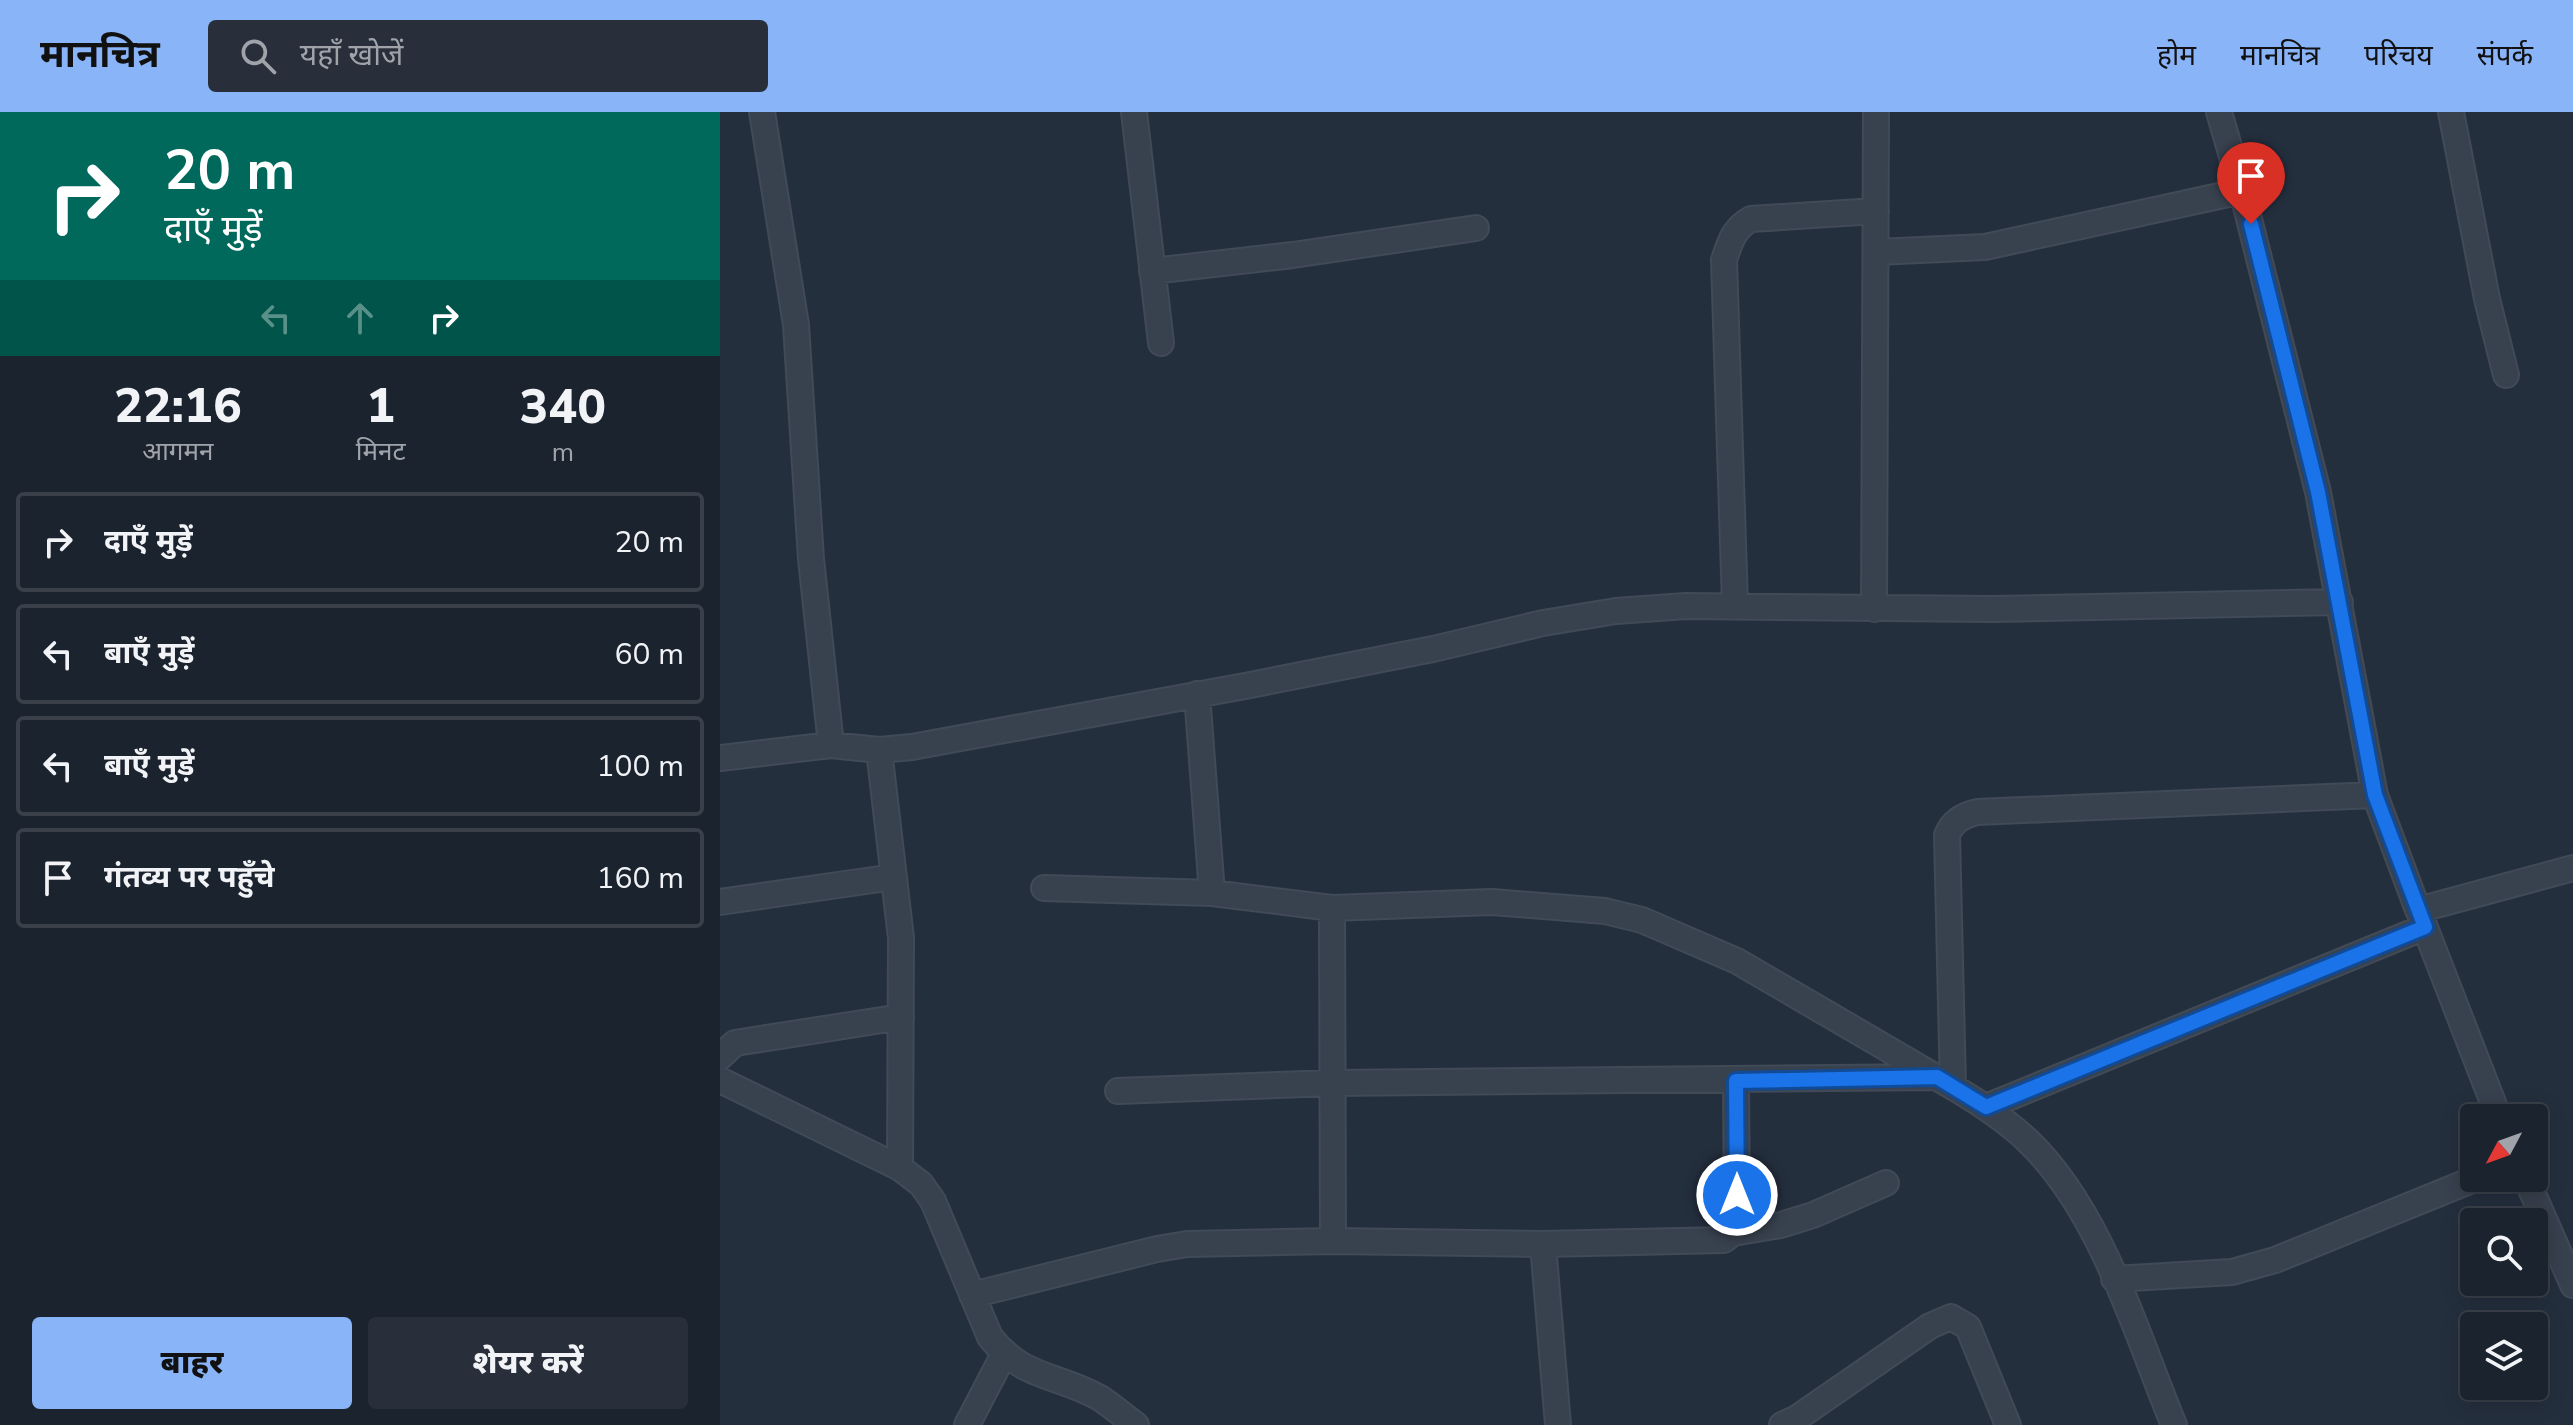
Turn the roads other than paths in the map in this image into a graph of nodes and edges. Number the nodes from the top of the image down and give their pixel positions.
1 (762, 112) edge
2 (1134, 112) edge
3 (1876, 112) edge
4 (2219, 112) edge
5 (2451, 112) edge
6 (2242, 191) junction
7 (1876, 211) junction
8 (1476, 228) dead end
9 (1877, 252) junction
10 (1152, 271) junction
11 (1161, 343) dead end
12 (2506, 375) dead end
13 (2340, 602) junction
14 (1735, 606) junction
15 (1874, 609) junction
16 (1197, 694) junction
17 (831, 745) junction
18 (879, 750) junction
19 (720, 758) edge
20 (2375, 795) junction
21 (2573, 868) edge
22 (894, 877) junction
23 (1044, 888) dead end
24 (1212, 893) junction
25 (720, 902) edge
26 (1332, 908) junction
27 (2421, 918) junction
28 (901, 1017) junction
29 (720, 1057) edge
30 (720, 1080) edge
31 (1736, 1081) junction
32 (1945, 1082) junction
33 (1333, 1083) junction
34 (1118, 1091) dead end
35 (2494, 1104) edge
36 (1986, 1107) junction
37 (900, 1168) junction
38 (1886, 1183) dead end
39 (2460, 1185) edge
40 (2532, 1192) edge
41 (1733, 1233) junction
42 (1333, 1241) junction
43 (1543, 1244) junction
44 (2114, 1279) junction
45 (2573, 1285) edge
46 (972, 1295) junction
47 (1004, 1354) junction
48 (967, 1425) edge
49 (1136, 1425) edge
50 (1558, 1425) edge
51 (1782, 1425) edge
52 (2008, 1425) edge
53 (2174, 1425) edge

1 - 17 street
2 - 10 street
3 - 7 street
4 - 6 street
5 - 12 street
6 - 9 street
6 - 13 street
7 - 9 street
7 - 14 street
8 - 10 street
9 - 15 street
10 - 11 street
13 - 15 street
13 - 20 street
14 - 15 street
14 - 16 street
16 - 18 street
16 - 24 street
17 - 18 street
17 - 19 street
18 - 22 street
20 - 27 street
20 - 32 street
21 - 27 street
22 - 25 street
22 - 28 street
23 - 24 street
24 - 26 street
26 - 32 street
26 - 33 street
27 - 35 street
27 - 36 street
28 - 29 street
28 - 37 street
30 - 37 street
31 - 32 street
31 - 33 street
31 - 41 street
32 - 36 street
33 - 34 street
33 - 42 street
36 - 44 street
37 - 46 street
38 - 41 street
39 - 44 street
40 - 45 street
41 - 43 street
42 - 43 street
42 - 46 street
43 - 50 street
44 - 53 street
46 - 47 street
47 - 48 street
47 - 49 street
51 - 52 street

